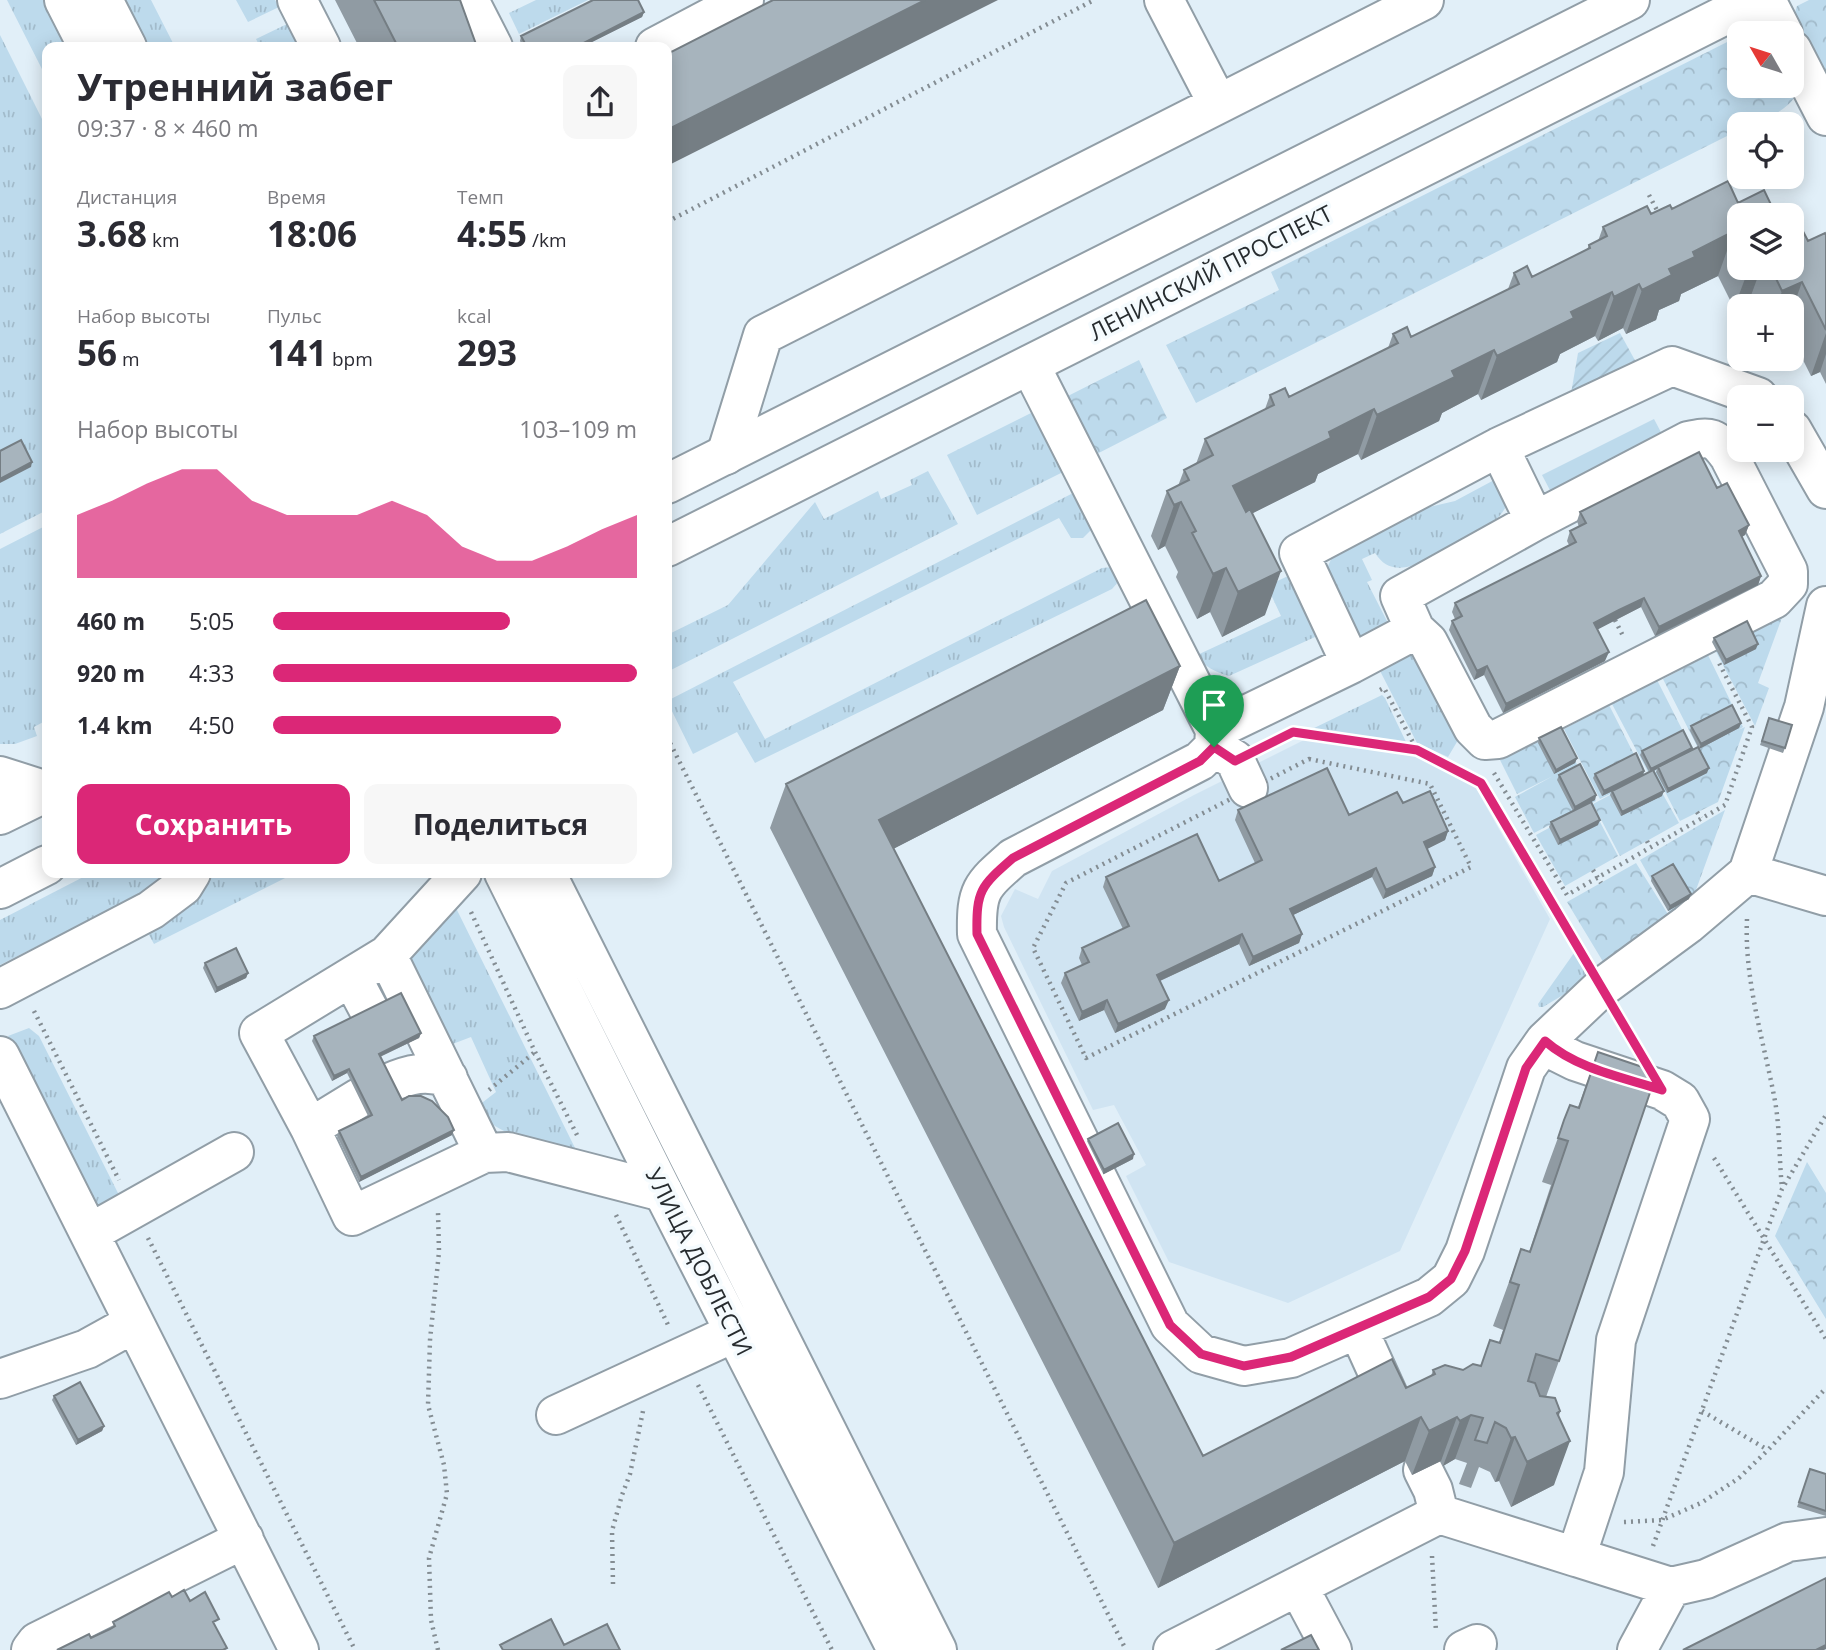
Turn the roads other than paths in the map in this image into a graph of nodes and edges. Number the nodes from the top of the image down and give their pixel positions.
1 (64, 0) edge
2 (103, 0) edge
3 (297, 0) edge
4 (469, 0) edge
5 (744, 0) edge
6 (1164, 0) edge
7 (1424, 0) edge
8 (1630, 0) edge
9 (1755, 0) edge
10 (1766, 0) edge
11 (1777, 21) edge
12 (85, 42) edge
13 (124, 42) edge
14 (318, 42) edge
15 (490, 42) edge
16 (664, 42) edge
17 (1804, 73) edge
18 (1218, 104) junction
19 (1826, 116) edge
20 (1030, 365) junction
21 (1727, 386) edge
22 (1499, 447) junction
23 (1804, 451) edge
24 (726, 455) junction
25 (672, 482) edge
26 (1826, 489) edge
27 (1535, 521) junction
28 (672, 544) edge
29 (1826, 606) edge
30 (1415, 630) junction
31 (1362, 679) junction
32 (1214, 738) junction
33 (0, 776) edge
34 (1248, 788) road end
35 (42, 789) edge
36 (42, 794) edge
37 (0, 815) edge
38 (42, 868) edge
39 (188, 878) edge
40 (458, 878) edge
41 (506, 878) edge
42 (548, 878) edge
43 (0, 889) edge
44 (1748, 891) junction
45 (1826, 896) edge
46 (0, 989) edge
47 (351, 997) junction
48 (1545, 1041) junction
49 (0, 1056) edge
50 (392, 1075) junction
51 (310, 1128) junction
52 (479, 1142) junction
53 (234, 1152) dead end
54 (663, 1192) junction
55 (342, 1195) junction
56 (90, 1233) junction
57 (134, 1323) junction
58 (751, 1325) junction
59 (1358, 1329) junction
60 (0, 1379) edge
61 (556, 1415) dead end
62 (1402, 1426) edge
63 (1423, 1470) edge
64 (1434, 1516) junction
65 (1826, 1537) edge
66 (244, 1539) junction
67 (1581, 1540) junction
68 (1298, 1586) junction
69 (1671, 1587) junction
70 (31, 1650) edge
71 (299, 1650) edge
72 (897, 1650) edge
73 (937, 1650) edge
74 (1173, 1650) edge
75 (1332, 1650) edge
76 (1637, 1650) edge

1 - 12 main road
2 - 13 main road
3 - 14 main road
4 - 15 main road
5 - 16 main road
6 - 18 main road
7 - 18 main road
8 - 24 main road
9 - 20 main road, ЛЕНИНСКИЙ ПРОСПЕКТ
10 - 11 main road
17 - 19 main road
18 - 24 main road
20 - 28 main road, ЛЕНИНСКИЙ ПРОСПЕКТ
20 - 32 main road
21 - 22 main road
22 - 27 main road
22 - 31 main road
23 - 26 main road
24 - 25 main road
27 - 30 main road
27 - 30 main road
29 - 44 main road
30 - 31 main road
31 - 32 main road
32 - 34 main road
32 - 59 main road
33 - 35 main road
36 - 37 main road
38 - 43 main road
39 - 46 main road
40 - 47 main road
41 - 54 main road, УЛИЦА ДОБЛЕСТИ
42 - 58 main road, УЛИЦА ДОБЛЕСТИ
44 - 45 main road
44 - 48 main road
47 - 50 main road
47 - 51 main road
48 - 59 main road
48 - 67 main road
49 - 56 main road
50 - 51 main road
50 - 52 main road
51 - 55 main road
52 - 54 main road
52 - 55 main road
52 - 55 main road
53 - 56 main road
54 - 58 main road, УЛИЦА ДОБЛЕСТИ
56 - 57 main road
57 - 60 main road
57 - 66 main road
58 - 61 main road
58 - 72 main road, УЛИЦА ДОБЛЕСТИ
58 - 73 main road, УЛИЦА ДОБЛЕСТИ
59 - 62 main road
63 - 64 main road
64 - 67 main road
64 - 68 main road
65 - 69 main road
66 - 70 main road
66 - 71 main road
67 - 69 main road
68 - 74 main road
68 - 75 main road
69 - 76 main road

